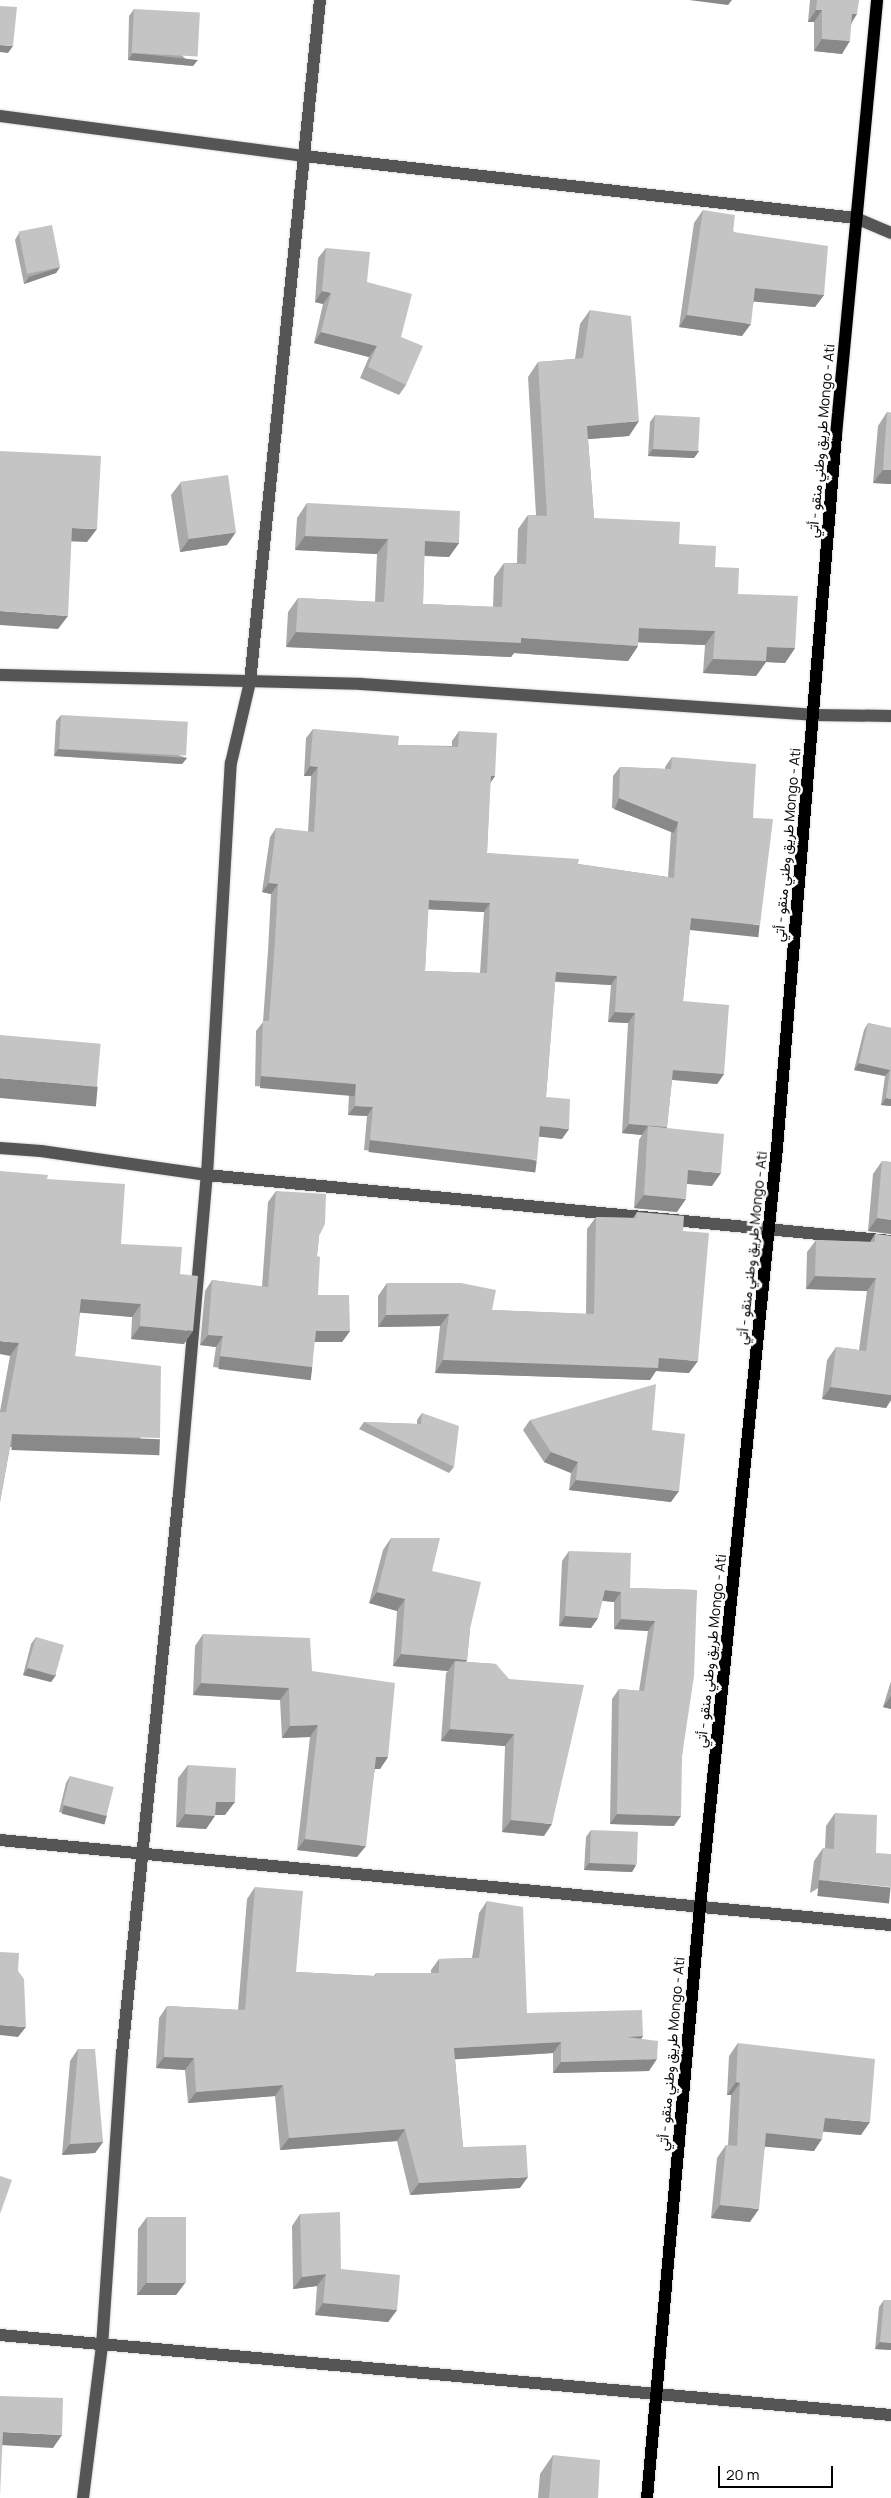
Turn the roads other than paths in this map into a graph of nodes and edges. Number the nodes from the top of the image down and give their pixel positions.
1 (320, 0) edge
2 (877, 0) edge
3 (0, 116) edge
4 (304, 156) junction
5 (856, 218) junction
6 (891, 233) edge
7 (0, 675) edge
8 (250, 682) junction
9 (813, 715) junction
10 (891, 716) edge
11 (0, 1148) edge
12 (207, 1175) junction
13 (769, 1230) junction
14 (891, 1241) edge
15 (0, 1840) edge
16 (142, 1854) junction
17 (700, 1906) junction
18 (891, 1925) edge
19 (0, 2335) edge
20 (102, 2346) junction
21 (656, 2394) junction
22 (891, 2415) edge
23 (83, 2498) edge
24 (647, 2498) edge

1 - 4 street
2 - 5 main road, طريق وطني منقو - أتي Mongo - Ati
3 - 4 street
4 - 5 street
4 - 8 street
5 - 6 street
5 - 9 main road, طريق وطني منقو - أتي Mongo - Ati
7 - 8 street
8 - 9 street
8 - 12 street
9 - 10 street
9 - 13 main road, طريق وطني منقو - أتي Mongo - Ati
11 - 12 street
12 - 13 street
12 - 16 street
13 - 14 street
13 - 17 main road, طريق وطني منقو - أتي Mongo - Ati
15 - 16 street
16 - 17 street
16 - 20 street
17 - 18 street
17 - 21 main road, طريق وطني منقو - أتي Mongo - Ati
19 - 20 street
20 - 21 street
20 - 23 street
21 - 22 street
21 - 24 main road, طريق وطني منقو - أتي Mongo - Ati

